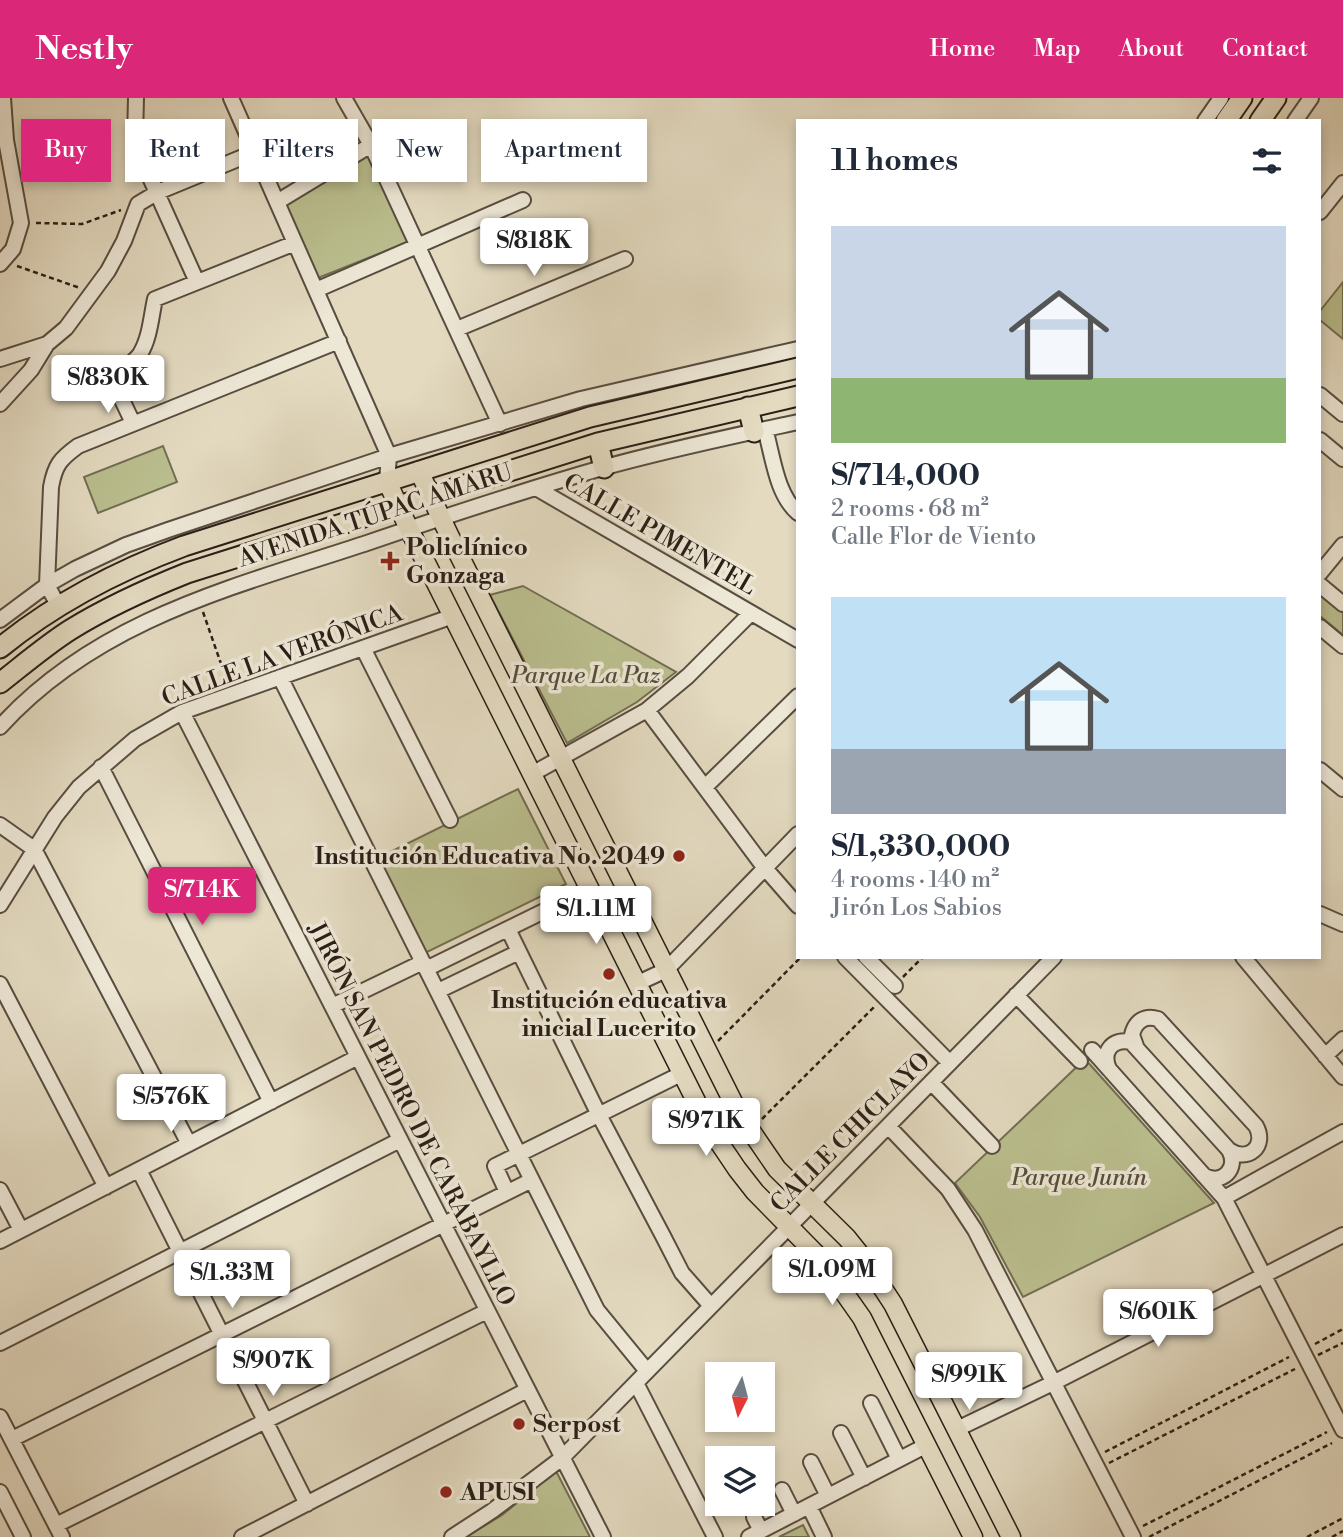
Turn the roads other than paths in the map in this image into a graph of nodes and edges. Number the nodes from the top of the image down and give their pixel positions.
1 (3, 98) edge
2 (135, 98) edge
3 (230, 98) edge
4 (344, 98) edge
5 (1221, 98) edge
6 (1242, 98) edge
7 (1276, 98) edge
8 (1311, 98) edge
9 (240, 119) edge
10 (1206, 119) edge
11 (1227, 119) edge
12 (1261, 119) edge
13 (1296, 119) edge
14 (371, 145) junction
15 (239, 159) edge
16 (268, 182) edge
17 (1343, 183) edge
18 (158, 192) junction
19 (523, 200) dead end
20 (277, 202) junction
21 (1321, 211) edge
22 (295, 243) junction
23 (419, 247) junction
24 (625, 259) dead end
25 (2, 262) edge
26 (197, 282) junction
27 (316, 290) junction
28 (457, 329) junction
29 (339, 341) junction
30 (47, 344) junction
31 (796, 350) edge
32 (0, 359) edge
33 (796, 368) edge
34 (705, 380) junction
35 (796, 396) edge
36 (1321, 396) edge
37 (0, 404) edge
38 (748, 407) junction
39 (1343, 414) edge
40 (796, 422) edge
41 (133, 423) junction
42 (500, 424) junction
43 (760, 431) junction
44 (1321, 441) edge
45 (598, 443) junction
46 (389, 456) junction
47 (1343, 459) edge
48 (604, 468) junction
49 (419, 471) junction
50 (387, 481) junction
51 (536, 488) junction
52 (429, 495) junction
53 (398, 505) junction
54 (796, 511) edge
55 (440, 518) junction
56 (409, 528) junction
57 (1343, 545) edge
58 (1321, 572) edge
59 (47, 585) junction
60 (1321, 585) edge
61 (1343, 604) edge
62 (58, 606) junction
63 (751, 613) junction
64 (453, 616) junction
65 (0, 620) edge
66 (1321, 628) edge
67 (796, 639) edge
68 (1343, 646) edge
69 (0, 648) edge
70 (363, 648) junction
71 (280, 677) junction
72 (0, 683) edge
73 (796, 698) edge
74 (647, 710) junction
75 (182, 712) junction
76 (0, 727) edge
77 (560, 759) junction
78 (101, 767) junction
79 (1321, 771) edge
80 (532, 774) junction
81 (705, 787) junction
82 (1343, 789) edge
83 (450, 820) dead end
84 (0, 825) edge
85 (796, 836) edge
86 (34, 849) junction
87 (764, 867) junction
88 (589, 889) junction
89 (796, 904) edge
90 (0, 905) edge
91 (1321, 914) edge
92 (1343, 924) edge
93 (508, 929) junction
94 (519, 952) junction
95 (848, 959) edge
96 (867, 959) edge
97 (1052, 959) edge
98 (1245, 959) edge
99 (425, 966) junction
100 (666, 970) junction
101 (636, 984) junction
102 (1, 988) edge
103 (438, 991) junction
104 (890, 991) junction
105 (1016, 995) junction
106 (332, 1006) junction
107 (1343, 1039) edge
108 (1136, 1046) junction
109 (1092, 1050) dead end
110 (1325, 1056) junction
111 (358, 1057) junction
112 (1080, 1062) dead end
113 (950, 1063) junction
114 (1109, 1070) junction
115 (681, 1074) junction
116 (1343, 1077) edge
117 (931, 1082) junction
118 (271, 1102) junction
119 (599, 1115) junction
120 (888, 1126) junction
121 (1343, 1132) edge
122 (400, 1140) junction
123 (189, 1144) junction
124 (992, 1146) dead end
125 (1229, 1150) junction
126 (519, 1154) junction
127 (139, 1170) junction
128 (1202, 1174) junction
129 (532, 1180) junction
130 (106, 1187) junction
131 (0, 1190) edge
132 (507, 1192) junction
133 (1224, 1198) junction
134 (812, 1203) junction
135 (442, 1224) junction
136 (789, 1227) junction
137 (21, 1230) junction
138 (1343, 1234) edge
139 (0, 1241) edge
140 (180, 1252) junction
141 (1265, 1276) junction
142 (711, 1306) junction
143 (487, 1311) junction
144 (222, 1334) junction
145 (0, 1343) edge
146 (648, 1371) junction
147 (1055, 1382) junction
148 (636, 1383) junction
149 (527, 1390) junction
150 (871, 1403) dead end
151 (0, 1417) edge
152 (265, 1421) junction
153 (957, 1429) junction
154 (1343, 1430) edge
155 (841, 1433) dead end
156 (12, 1439) junction
157 (927, 1445) junction
158 (562, 1458) junction
159 (899, 1459) junction
160 (811, 1462) dead end
161 (864, 1478) junction
162 (782, 1490) dead end
163 (0, 1492) edge
164 (828, 1496) junction
165 (307, 1504) junction
166 (809, 1506) junction
167 (794, 1514) junction
168 (755, 1528) edge
169 (59, 1531) edge
170 (1137, 1532) edge
171 (23, 1537) edge
172 (243, 1537) edge
173 (452, 1537) edge
174 (603, 1537) edge
175 (715, 1537) edge
176 (824, 1537) edge
177 (973, 1537) edge
178 (1011, 1537) edge

1 - 25 street
2 - 18 street
3 - 9 street
4 - 14 street
5 - 10 street
6 - 11 highway
7 - 12 highway
8 - 13 street
14 - 20 street
14 - 23 street
15 - 18 street
16 - 20 street
17 - 21 street
18 - 26 street
18 - 30 street
19 - 23 street
20 - 22 street
22 - 26 street
22 - 27 street
23 - 27 street
23 - 28 street
24 - 28 street
26 - 41 street
27 - 29 street
28 - 42 street
29 - 41 street
29 - 46 street
30 - 32 street
30 - 37 street
31 - 34 street, AVENIDA TÚPAC AMARU
33 - 34 highway, AVENIDA TÚPAC AMARU
34 - 42 street, AVENIDA TÚPAC AMARU
34 - 49 highway, AVENIDA TÚPAC AMARU
35 - 38 highway, AVENIDA TÚPAC AMARU
36 - 39 street
38 - 43 highway
38 - 45 highway, AVENIDA TÚPAC AMARU
40 - 43 street, AVENIDA TÚPAC AMARU
41 - 59 street
42 - 46 street, AVENIDA TÚPAC AMARU
43 - 48 street, AVENIDA TÚPAC AMARU
43 - 54 street
44 - 47 street
45 - 48 highway
45 - 52 highway, AVENIDA TÚPAC AMARU
46 - 49 street
46 - 50 street
46 - 59 street, AVENIDA TÚPAC AMARU
48 - 51 street, AVENIDA TÚPAC AMARU
49 - 50 highway, AVENIDA TÚPAC AMARU
49 - 52 main road
50 - 53 main road
50 - 62 highway, AVENIDA TÚPAC AMARU
51 - 55 street, AVENIDA TÚPAC AMARU
51 - 63 street, CALLE PIMENTEL
52 - 53 highway, AVENIDA TÚPAC AMARU
52 - 55 main road
53 - 56 main road
53 - 72 highway, AVENIDA TÚPAC AMARU
55 - 56 street, AVENIDA TÚPAC AMARU
55 - 77 main road
56 - 64 main road
56 - 76 street, AVENIDA TÚPAC AMARU
57 - 58 street
59 - 62 street
59 - 65 street, AVENIDA TÚPAC AMARU
60 - 61 street
62 - 69 highway, AVENIDA TÚPAC AMARU
63 - 67 street, CALLE PIMENTEL
63 - 74 street
64 - 70 street, CALLE LA VERÓNICA
64 - 80 main road
66 - 68 street
70 - 71 street, CALLE LA VERÓNICA
70 - 83 street
71 - 75 street, CALLE LA VERÓNICA
71 - 99 street
73 - 81 street
74 - 77 street
74 - 81 street
75 - 78 street, CALLE LA VERÓNICA
75 - 106 street, JIRÓN SAN PEDRO DE CARABAYLLO
77 - 80 street
77 - 100 main road
78 - 86 street, CALLE LA VERÓNICA
78 - 118 street
79 - 82 street
80 - 88 main road
81 - 87 street
84 - 86 street
85 - 87 street
86 - 90 street, CALLE LA VERÓNICA
86 - 123 street
87 - 89 street
87 - 100 street
88 - 93 street
88 - 101 main road
91 - 92 street
93 - 94 street
93 - 99 street
94 - 103 street
94 - 119 street
95 - 104 street
96 - 104 street
97 - 105 street, CALLE CHICLAYO
98 - 110 street
99 - 103 street
99 - 106 street
100 - 101 street
100 - 134 main road
101 - 115 main road
102 - 130 street
103 - 126 street
104 - 113 street
105 - 112 street
105 - 113 street, CALLE CHICLAYO
106 - 111 street, JIRÓN SAN PEDRO DE CARABAYLLO
107 - 110 street
108 - 114 street
108 - 125 street
108 - 125 street
109 - 114 street
110 - 116 street
111 - 118 street
111 - 122 street, JIRÓN SAN PEDRO DE CARABAYLLO
113 - 117 street, CALLE CHICLAYO
114 - 128 street
115 - 119 street
115 - 136 main road
117 - 120 street, CALLE CHICLAYO
117 - 124 street
118 - 123 street
119 - 126 street
119 - 142 street
120 - 134 street, CALLE CHICLAYO
120 - 147 street
121 - 133 street
122 - 135 street, JIRÓN SAN PEDRO DE CARABAYLLO
122 - 140 street
123 - 127 street
125 - 128 street
126 - 129 street
126 - 132 street
127 - 130 street
127 - 140 street
128 - 133 street
129 - 132 street
129 - 146 street
130 - 137 street
131 - 137 street
132 - 135 street
133 - 141 street
134 - 136 street, CALLE CHICLAYO
134 - 153 main road
135 - 143 street, JIRÓN SAN PEDRO DE CARABAYLLO
135 - 144 street
136 - 142 street, CALLE CHICLAYO
136 - 157 main road
137 - 139 street
138 - 141 street
140 - 144 street
140 - 145 street
141 - 147 street
141 - 154 street
142 - 146 street, CALLE CHICLAYO
143 - 149 street, JIRÓN SAN PEDRO DE CARABAYLLO
143 - 152 street
144 - 152 street
144 - 156 street
146 - 148 street, CALLE CHICLAYO
147 - 153 street
147 - 170 street
148 - 158 street, CALLE CHICLAYO
148 - 175 street
149 - 158 street, JIRÓN SAN PEDRO DE CARABAYLLO
149 - 165 street
150 - 159 street
151 - 156 street
152 - 165 street
152 - 169 street
153 - 178 main road
155 - 161 street
156 - 169 street
157 - 159 street
157 - 177 main road
158 - 173 street, CALLE CHICLAYO
158 - 174 street, JIRÓN SAN PEDRO DE CARABAYLLO
159 - 161 street
160 - 164 street
161 - 164 street
162 - 167 street
163 - 171 street
164 - 166 street
165 - 172 street
166 - 167 street
166 - 176 street
167 - 168 street

